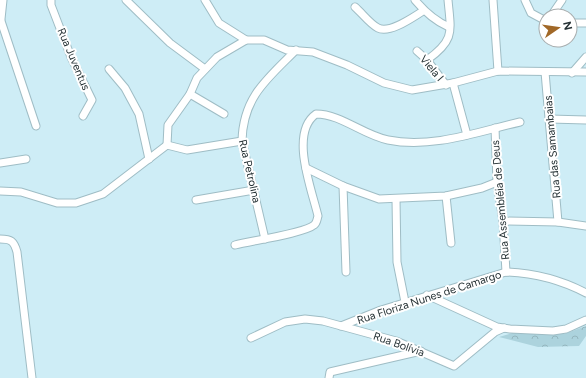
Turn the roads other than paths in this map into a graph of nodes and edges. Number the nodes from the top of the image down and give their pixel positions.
1 (3, 0) edge
2 (51, 0) edge
3 (126, 0) edge
4 (204, 0) edge
5 (415, 0) edge
6 (448, 0) edge
7 (493, 0) edge
8 (525, 0) edge
9 (355, 7) dead end
10 (423, 11) junction
11 (538, 17) edge
12 (0, 18) edge
13 (449, 27) junction
14 (246, 40) junction
15 (8, 43) junction
16 (0, 45) edge
17 (296, 50) junction
18 (417, 52) dead end
19 (586, 57) edge
20 (428, 60) junction
21 (109, 69) dead end
22 (205, 69) junction
23 (498, 71) junction
24 (545, 72) junction
25 (586, 72) edge
26 (572, 73) junction
27 (450, 84) junction
28 (190, 94) junction
29 (224, 114) dead end
30 (83, 116) dead end
31 (550, 119) junction
32 (586, 120) edge
33 (520, 122) dead end
34 (36, 126) dead end
35 (495, 128) junction
36 (467, 136) junction
37 (242, 141) junction
38 (167, 145) junction
39 (26, 159) dead end
40 (149, 159) junction
41 (0, 163) edge
42 (306, 168) junction
43 (497, 182) junction
44 (343, 186) junction
45 (254, 190) junction
46 (0, 191) edge
47 (446, 196) junction
48 (396, 199) junction
49 (196, 200) dead end
50 (502, 222) junction
51 (558, 222) junction
52 (586, 226) edge
53 (0, 239) edge
54 (265, 239) junction
55 (450, 243) dead end
56 (234, 244) dead end
57 (346, 272) dead end
58 (506, 272) junction
59 (586, 293) edge
60 (427, 296) junction
61 (406, 302) junction
62 (586, 320) edge
63 (341, 326) junction
64 (504, 328) junction
65 (251, 338) dead end
66 (421, 351) junction
67 (32, 378) edge
68 (329, 378) edge

1 - 12 street
2 - 30 street, Rua Juventus
3 - 22 street
4 - 14 street
5 - 10 street
6 - 13 street
7 - 23 street
8 - 11 street
9 - 10 street
10 - 13 street
12 - 15 street
13 - 20 street
14 - 17 street
14 - 22 street
15 - 16 street
15 - 34 street
17 - 27 street
17 - 37 street, Rua Petrolina
18 - 20 street, Viela I
19 - 26 street
20 - 27 street, Viela I
21 - 40 street
22 - 28 street
23 - 24 street
23 - 27 street
24 - 26 street
24 - 31 street, Rua das Samambaias
25 - 26 street
27 - 36 street
28 - 29 street
28 - 38 street
31 - 32 street
31 - 51 street, Rua das Samambaias
33 - 35 street
35 - 36 street
35 - 43 street, Rua Assembléia de Deus
36 - 42 street
37 - 38 street
37 - 45 street, Rua Petrolina
38 - 40 street
39 - 41 street
40 - 46 street
42 - 44 street
42 - 54 street
43 - 47 street
43 - 50 street, Rua Assembléia de Deus
44 - 48 street
44 - 57 street
45 - 49 street
45 - 54 street, Rua Petrolina
47 - 48 street
47 - 55 street
48 - 61 street
50 - 51 street
50 - 58 street, Rua Assembléia de Deus
51 - 52 street
53 - 67 street
54 - 56 street
58 - 59 street, Rua Floriza Nunes de Camargo
58 - 60 street, Rua Floriza Nunes de Camargo
60 - 61 street, Rua Floriza Nunes de Camargo
60 - 64 street
61 - 63 street, Rua Floriza Nunes de Camargo
62 - 64 street
63 - 65 street, Rua Bolívia
63 - 66 street, Rua Bolívia
64 - 66 street, Rua Bolívia
66 - 68 street

